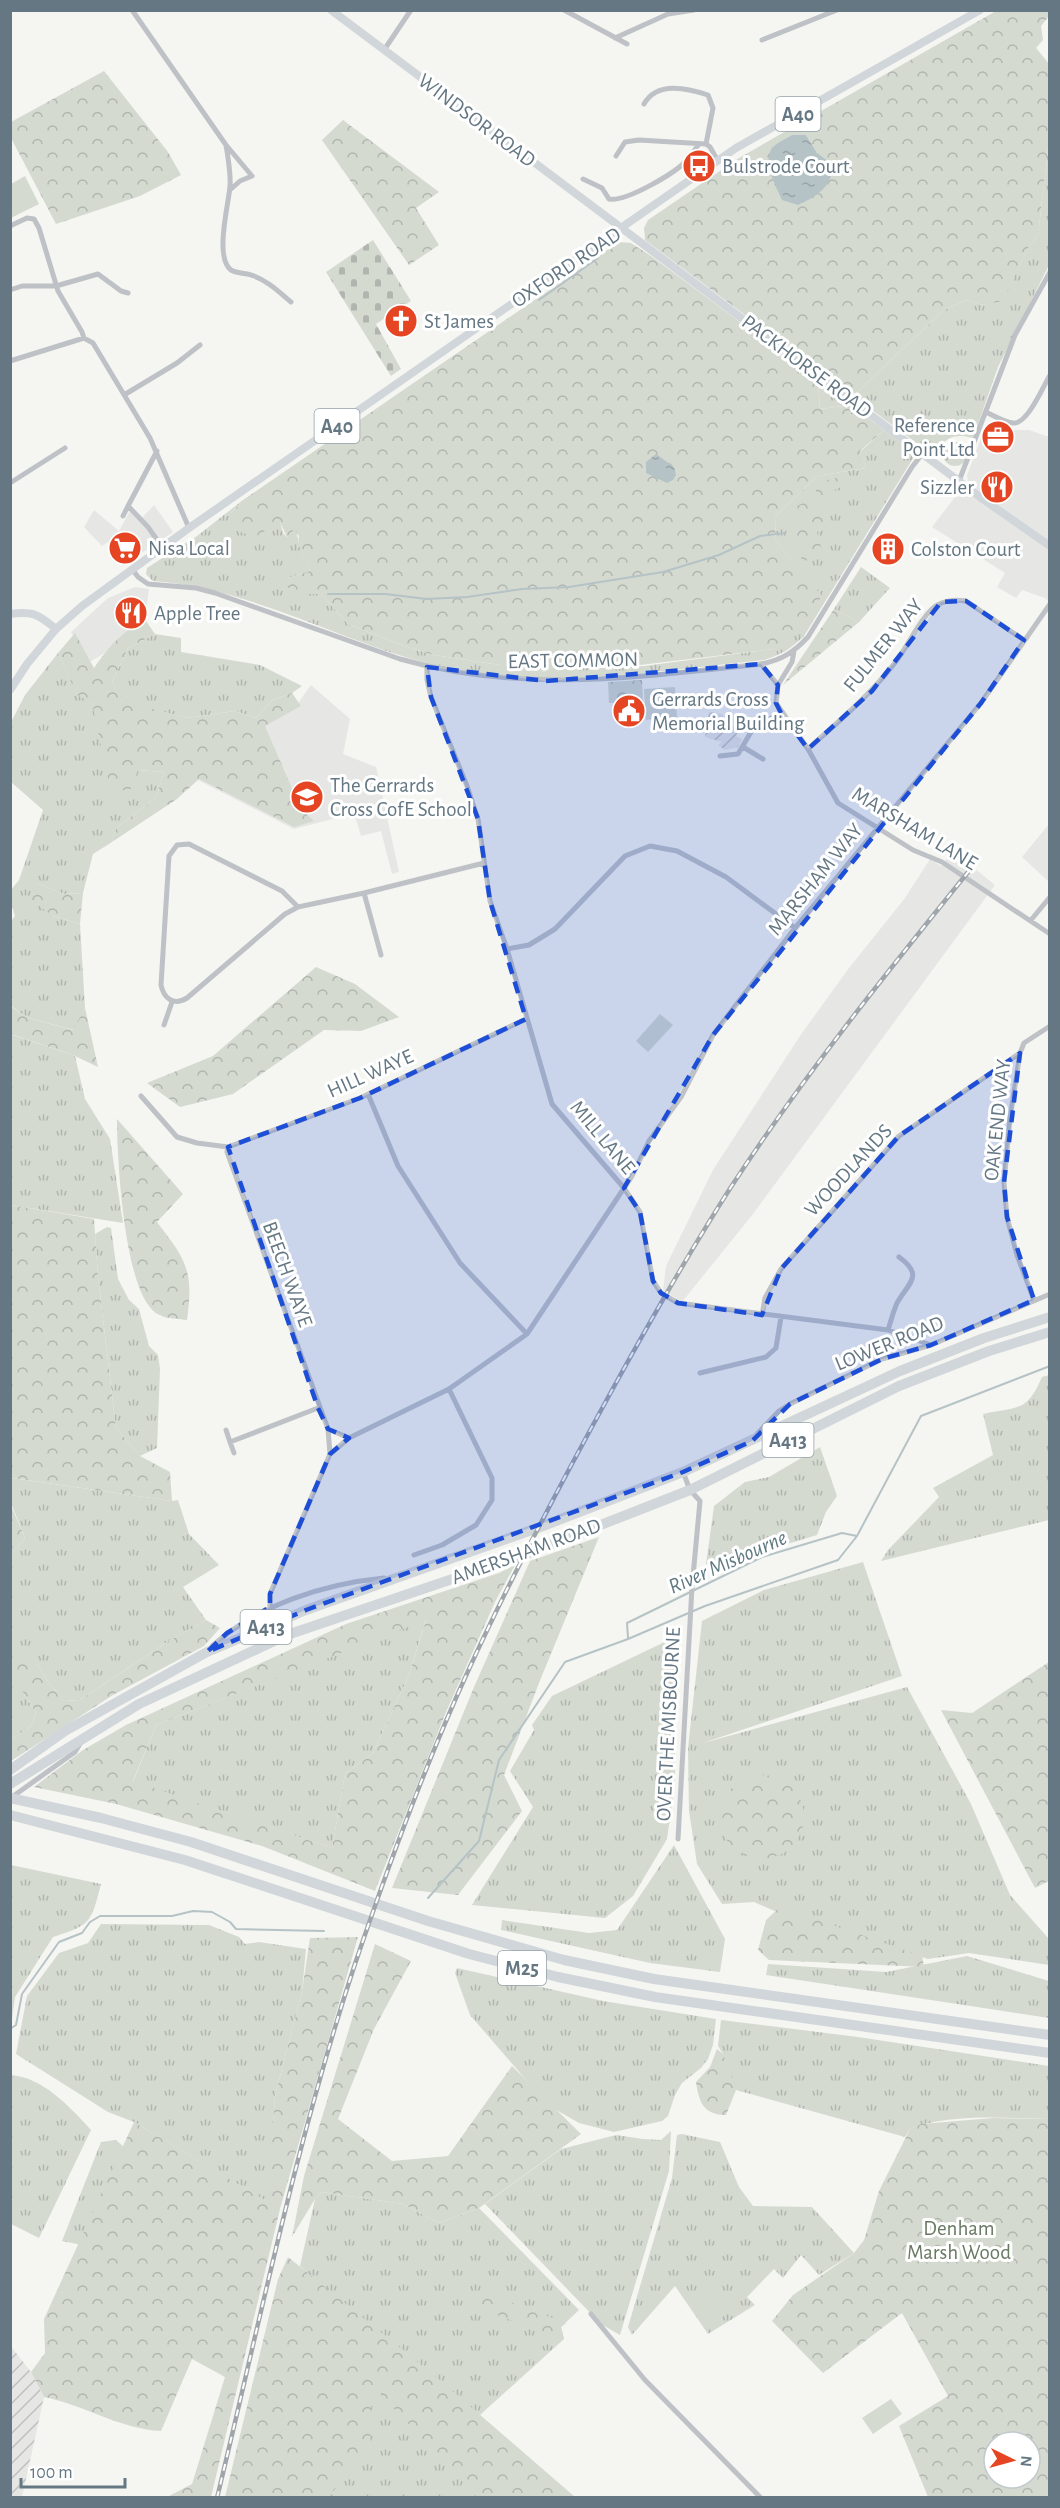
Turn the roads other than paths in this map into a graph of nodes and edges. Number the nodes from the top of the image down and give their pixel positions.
1 (132, 10) edge
2 (331, 10) edge
3 (411, 10) edge
4 (564, 10) edge
5 (694, 10) edge
6 (837, 10) edge
7 (980, 10) edge
8 (615, 38) junction
9 (762, 40) dead end
10 (627, 44) dead end
11 (384, 50) junction
12 (644, 104) dead end
13 (699, 144) junction
14 (706, 144) junction
15 (226, 145) junction
16 (616, 156) dead end
17 (718, 161) junction
18 (583, 179) dead end
19 (231, 189) junction
20 (10, 226) edge
21 (622, 228) junction
22 (1050, 272) edge
23 (56, 286) junction
24 (10, 290) edge
25 (128, 293) dead end
26 (291, 302) dead end
27 (84, 338) junction
28 (200, 345) dead end
29 (10, 361) edge
30 (1050, 375) edge
31 (124, 395) junction
32 (986, 412) junction
33 (65, 448) dead end
34 (157, 451) junction
35 (923, 453) junction
36 (959, 481) junction
37 (10, 483) edge
38 (128, 506) junction
39 (123, 516) dead end
40 (189, 528) junction
41 (1050, 546) edge
42 (162, 547) junction
43 (132, 569) junction
44 (1050, 604) edge
45 (10, 614) edge
46 (56, 629) junction
47 (1024, 640) junction
48 (795, 651) junction
49 (761, 663) junction
50 (428, 667) junction
51 (778, 685) junction
52 (10, 690) edge
53 (781, 713) junction
54 (743, 747) junction
55 (808, 749) junction
56 (720, 756) dead end
57 (763, 759) dead end
58 (878, 828) junction
59 (484, 863) junction
60 (364, 893) junction
61 (1050, 897) edge
62 (298, 907) junction
63 (1031, 920) junction
64 (795, 927) junction
65 (1050, 934) edge
66 (507, 949) junction
67 (381, 955) dead end
68 (172, 1002) junction
69 (526, 1018) junction
70 (164, 1025) dead end
71 (1050, 1026) edge
72 (1020, 1053) junction
73 (368, 1094) junction
74 (141, 1096) dead end
75 (227, 1150) junction
76 (624, 1188) junction
77 (899, 1257) dead end
78 (1050, 1294) edge
79 (1034, 1300) junction
80 (762, 1316) junction
81 (781, 1317) junction
82 (1050, 1317) edge
83 (888, 1330) junction
84 (1050, 1332) edge
85 (527, 1334) junction
86 (931, 1344) junction
87 (700, 1373) dead end
88 (449, 1389) junction
89 (318, 1408) junction
90 (226, 1430) dead end
91 (328, 1430) junction
92 (350, 1438) junction
93 (752, 1441) junction
94 (230, 1442) junction
95 (234, 1453) dead end
96 (330, 1454) junction
97 (683, 1472) junction
98 (690, 1490) junction
99 (414, 1556) dead end
100 (402, 1577) junction
101 (270, 1607) junction
102 (207, 1652) junction
103 (83, 1738) junction
104 (10, 1770) edge
105 (10, 1784) edge
106 (13, 1798) edge
107 (10, 1815) edge
108 (678, 1839) dead end
109 (1050, 2035) edge
110 (1050, 2053) edge
111 (591, 2314) dead end
112 (761, 2498) edge

1 - 15 street
2 - 11 main road, WINDSOR ROAD
3 - 11 street
4 - 8 street
5 - 8 street
6 - 9 street
7 - 17 main road, OXFORD ROAD / A40
8 - 10 street
11 - 21 main road, WINDSOR ROAD
12 - 14 street
13 - 14 street
13 - 16 street
13 - 18 street
14 - 17 street
15 - 19 street
15 - 19 street
17 - 21 main road, OXFORD ROAD / A40
19 - 26 street
20 - 23 street
21 - 35 main road, PACKHORSE ROAD
21 - 40 main road, OXFORD ROAD / A40
22 - 32 street
23 - 24 street
23 - 25 street
23 - 27 street
27 - 29 street
27 - 31 street
28 - 31 street
30 - 32 street
31 - 34 street
32 - 36 street
33 - 37 street
34 - 38 street
34 - 40 street
35 - 36 main road, PACKHORSE ROAD
35 - 48 street
36 - 41 main road, PACKHORSE ROAD
38 - 39 street
38 - 42 street
40 - 42 main road, OXFORD ROAD / A40
42 - 43 main road, OXFORD ROAD / A40
43 - 46 main road, OXFORD ROAD / A40
43 - 50 street, EAST COMMON
44 - 47 street, MARSHAM WAY
45 - 46 main road
46 - 52 main road, OXFORD ROAD / A40
47 - 55 street, FULMER WAY
47 - 58 street, MARSHAM WAY
48 - 49 street, EAST COMMON
48 - 51 street
49 - 50 street, EAST COMMON
49 - 51 street
50 - 59 street, MILL LANE
51 - 53 street
53 - 54 street
53 - 55 street, MARSHAM LANE
54 - 56 street
54 - 57 street
55 - 58 street, MARSHAM LANE
58 - 63 street, MARSHAM LANE
58 - 64 street, MARSHAM WAY
59 - 60 street
59 - 66 street, MILL LANE
60 - 62 street
60 - 67 street
61 - 63 street
62 - 68 street
62 - 68 street
63 - 65 street, MARSHAM LANE
64 - 66 street
64 - 76 street, MARSHAM WAY
66 - 69 street, MILL LANE
68 - 70 street
69 - 73 street, HILL WAYE
69 - 76 street, MILL LANE
71 - 72 street, OAK END WAY
72 - 79 street, OAK END WAY
72 - 80 street, WOODLANDS
73 - 75 street, HILL WAYE
73 - 85 street
74 - 75 street
75 - 89 street, BEECH WAYE
76 - 80 street, MILL LANE
76 - 85 street, MARSHAM WAY
77 - 83 street
78 - 79 street, LOWER ROAD
79 - 86 street, LOWER ROAD
80 - 81 street, MILL LANE
81 - 83 street, MILL LANE
81 - 87 street
82 - 93 highway, A413
83 - 86 street, MILL LANE
84 - 98 highway, AMERSHAM ROAD / A413
85 - 88 street
86 - 93 street, LOWER ROAD
88 - 92 street
88 - 99 street
89 - 91 street, BEECH WAYE
89 - 94 street
90 - 94 street
91 - 92 street
91 - 96 street, BEECH WAYE
92 - 96 street
93 - 97 highway, A413
94 - 95 street
96 - 101 street
97 - 98 street, OVER THE MISBOURNE
97 - 100 highway, A413
98 - 103 highway, AMERSHAM ROAD / A413
98 - 108 street, OVER THE MISBOURNE
100 - 101 street
100 - 102 highway, A413
101 - 102 street
102 - 104 highway, A413
103 - 105 highway, AMERSHAM ROAD / A413
103 - 106 street
106 - 109 highway, M25
107 - 110 highway, M25
111 - 112 street

